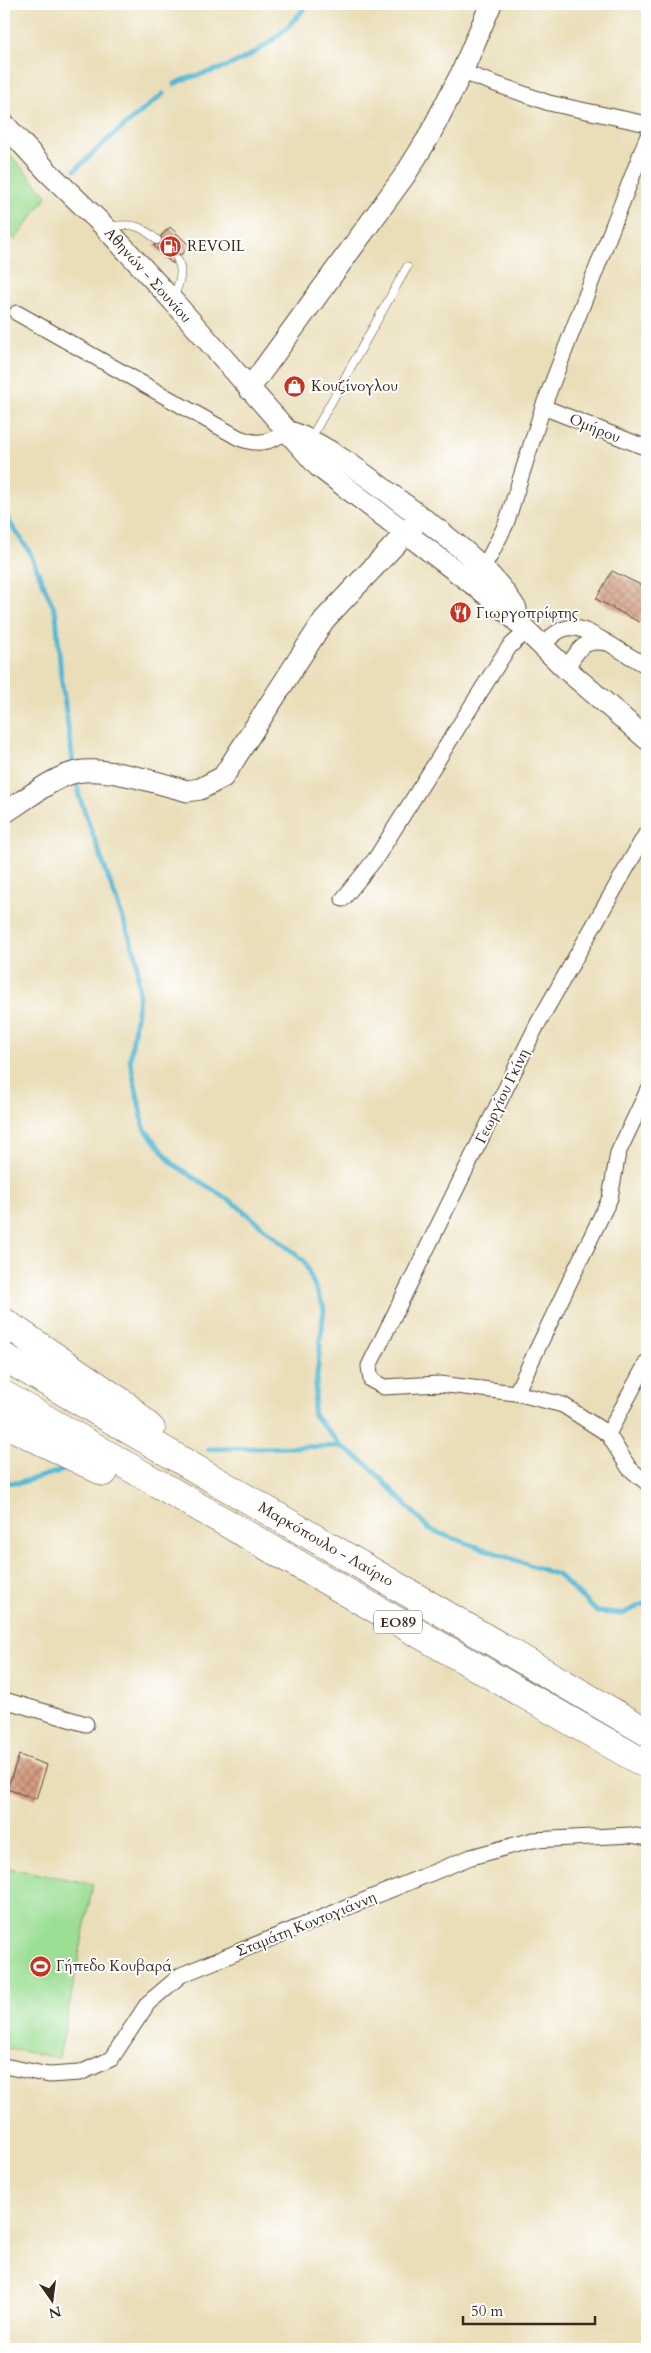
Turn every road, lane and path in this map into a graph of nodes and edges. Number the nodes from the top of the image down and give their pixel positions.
1 (491, 4) edge
2 (462, 72) junction
3 (4, 124) edge
4 (647, 124) edge
5 (647, 138) edge
6 (104, 226) junction
7 (157, 240) dead end
8 (177, 259) dead end
9 (407, 267) dead end
10 (173, 301) junction
11 (17, 313) dead end
12 (248, 389) junction
13 (543, 407) junction
14 (288, 431) junction
15 (310, 440) junction
16 (647, 448) edge
17 (421, 517) junction
18 (406, 534) junction
19 (476, 573) junction
20 (528, 630) junction
21 (607, 643) junction
22 (543, 647) junction
23 (647, 666) edge
24 (566, 669) junction
25 (647, 739) edge
26 (4, 813) edge
27 (647, 832) edge
28 (343, 899) dead end
29 (647, 1092) edge
30 (4, 1322) edge
31 (4, 1357) edge
32 (647, 1362) edge
33 (516, 1393) junction
34 (4, 1395) edge
35 (4, 1423) edge
36 (608, 1434) junction
37 (183, 1460) junction
38 (647, 1483) edge
39 (236, 1529) junction
40 (4, 1700) edge
41 (86, 1724) dead end
42 (647, 1732) edge
43 (647, 1765) edge
44 (647, 1838) edge
45 (4, 2066) edge

1 - 2 main road
2 - 4 street
2 - 12 main road
3 - 6 main road, Αθηνών - Σουνίου
5 - 13 street
6 - 7 lane
6 - 10 main road, Αθηνών - Σουνίου
8 - 10 lane
9 - 15 lane
10 - 12 main road, Αθηνών - Σουνίου
11 - 14 street
12 - 14 main road, Αθηνών - Σουνίου
13 - 16 street, Ομήρου
13 - 19 street
14 - 15 main road, Αθηνών - Σουνίου
14 - 18 main road, Αθηνών - Σουνίου
15 - 17 main road, Αθηνών - Σουνίου
17 - 18 main road
17 - 19 main road, Αθηνών - Σουνίου
18 - 19 main road, Αθηνών - Σουνίου
18 - 26 main road
19 - 20 main road, Αθηνών - Σουνίου
20 - 22 main road, Αθηνών - Σουνίου
20 - 28 street
21 - 22 street
21 - 23 street
21 - 24 street
22 - 24 main road, Αθηνών - Σουνίου
24 - 25 main road, Αθηνών - Σουνίου
27 - 33 street, Γεωργίου Γκίνη
29 - 33 street
30 - 37 highway
31 - 37 highway, Μαρκόπουλο - Λαύριο / ΕΟ89
32 - 36 street
33 - 36 street
34 - 39 highway, Μαρκόπουλο - Λαύριο / ΕΟ89
35 - 39 highway
36 - 38 street
37 - 42 highway, Μαρκόπουλο - Λαύριο / ΕΟ89
39 - 43 highway, Μαρκόπουλο - Λαύριο / ΕΟ89
40 - 41 street
44 - 45 street, Σταμάτη Κοντογιάννη

